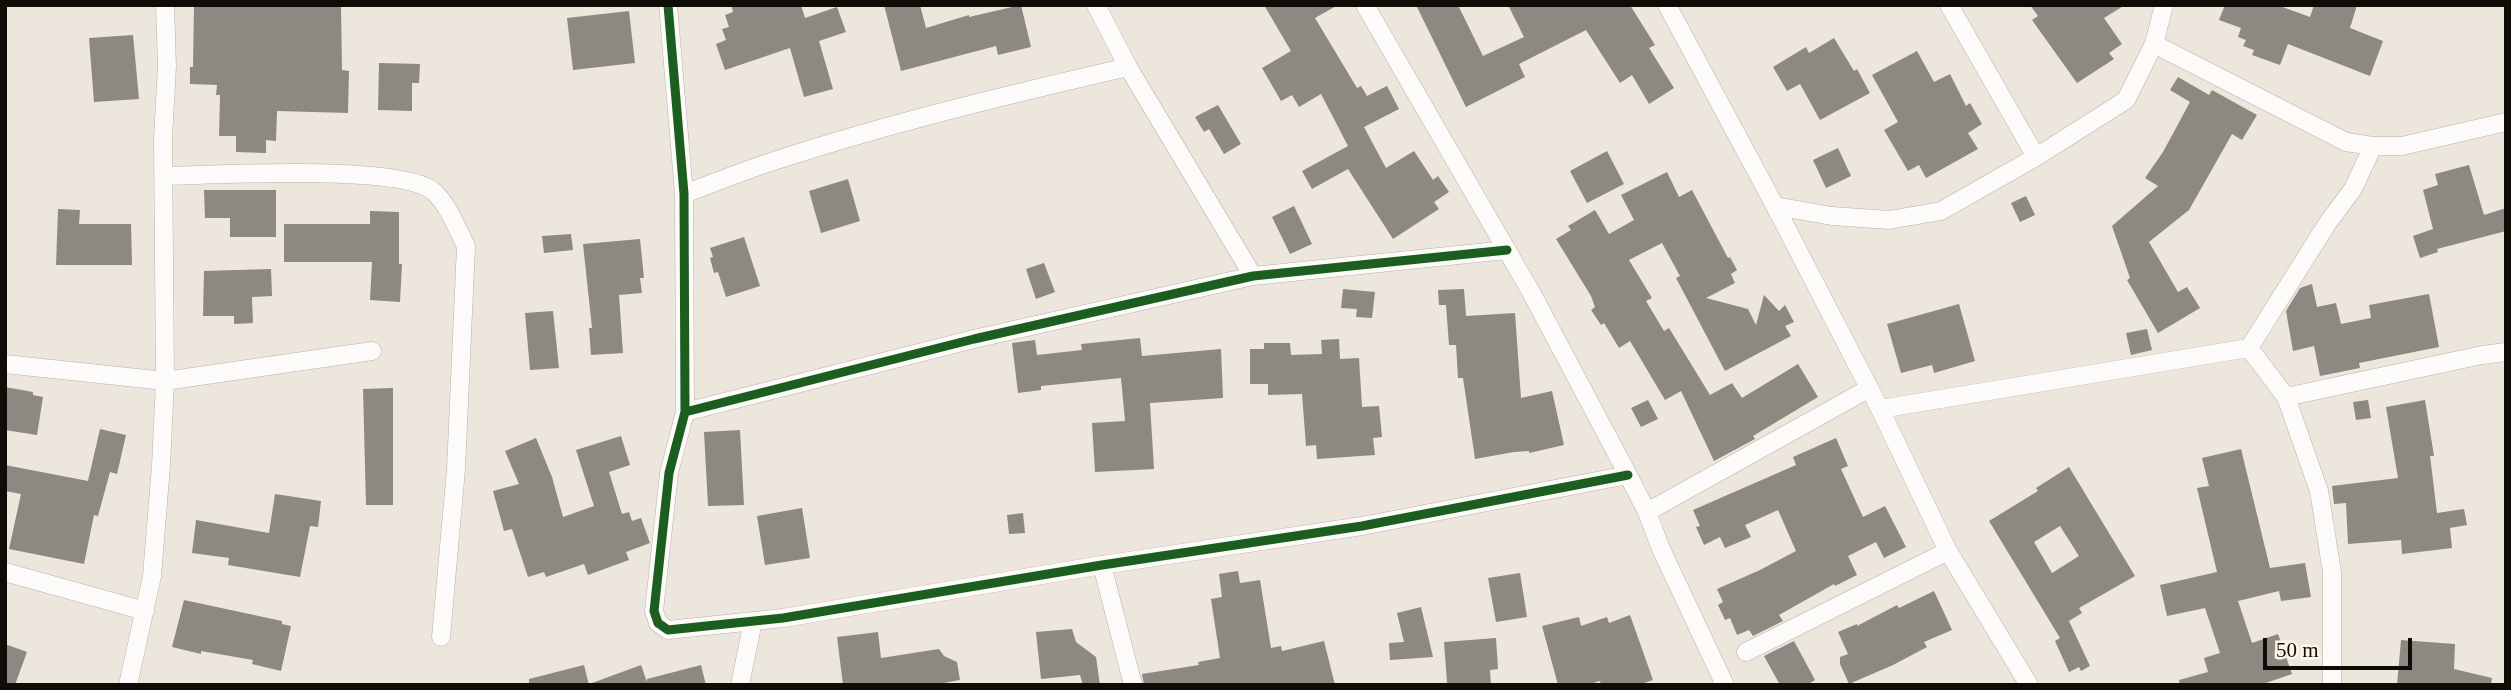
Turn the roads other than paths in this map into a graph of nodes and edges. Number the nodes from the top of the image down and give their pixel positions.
1 (165, 5) edge
2 (668, 5) edge
3 (1096, 5) edge
4 (1365, 5) edge
5 (1668, 5) edge
6 (1949, 5) edge
7 (2165, 5) edge
8 (2154, 44) junction
9 (1128, 67) junction
10 (2506, 122) edge
11 (2372, 146) junction
12 (2036, 157) junction
13 (163, 176) junction
14 (684, 194) junction
15 (1775, 206) junction
16 (1507, 250) junction
17 (1253, 276) junction
18 (2249, 348) junction
19 (373, 351) dead end
20 (2506, 352) edge
21 (5, 364) edge
22 (165, 381) junction
23 (1868, 389) junction
24 (2286, 397) junction
25 (1880, 409) junction
26 (685, 412) junction
27 (1628, 475) junction
28 (1647, 512) junction
29 (1948, 551) junction
30 (1102, 565) junction
31 (5, 572) edge
32 (145, 611) junction
33 (753, 621) junction
34 (441, 637) dead end
35 (1746, 652) dead end
36 (128, 685) edge
37 (740, 685) edge
38 (1133, 685) edge
39 (1725, 685) edge
40 (2029, 685) edge
41 (2332, 685) edge

1 - 13 street
2 - 14 street
3 - 9 street
4 - 16 street
5 - 15 street
6 - 12 street
7 - 8 street
8 - 11 street
8 - 12 street
9 - 14 street
9 - 17 street
10 - 11 street
11 - 18 street
12 - 15 street
13 - 22 street
13 - 34 street
14 - 26 street
15 - 23 street
16 - 17 street
16 - 27 street
17 - 26 street
18 - 24 street
18 - 25 street
19 - 22 street
20 - 24 street
21 - 22 street
22 - 32 street
23 - 25 street
23 - 28 street
24 - 41 street
25 - 29 street
26 - 33 street
27 - 28 street
27 - 30 street
28 - 39 street
29 - 35 street
29 - 40 street
30 - 33 street
30 - 38 street
31 - 32 street
32 - 36 street
33 - 37 street

